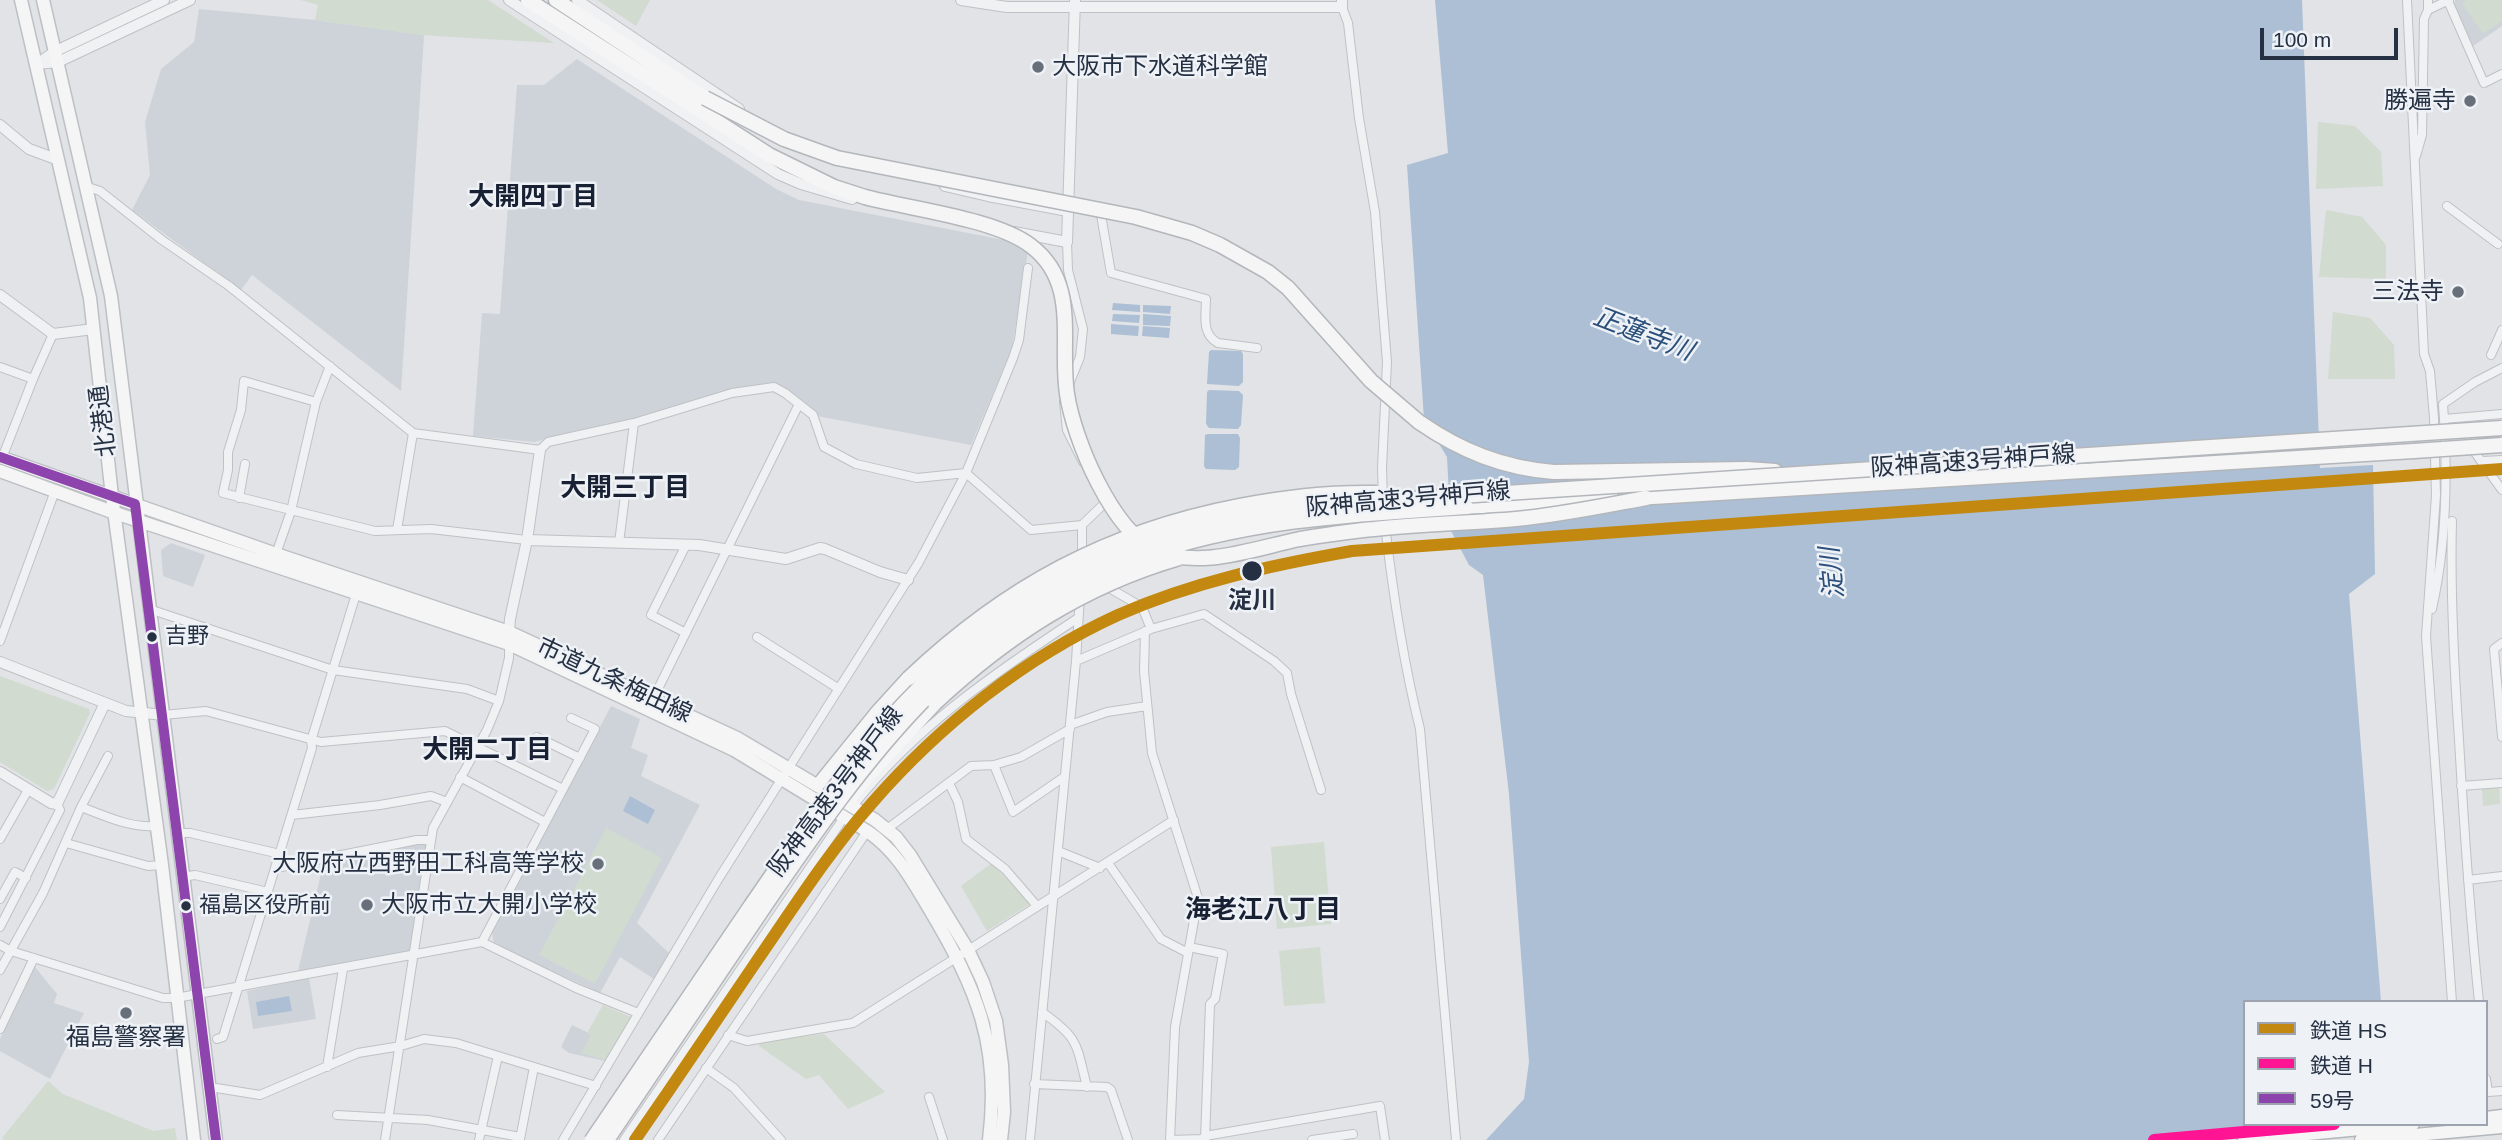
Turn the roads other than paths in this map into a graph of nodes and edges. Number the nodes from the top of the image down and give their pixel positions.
1 (21, 0) edge
2 (43, 0) edge
3 (164, 0) edge
4 (190, 0) edge
5 (509, 0) edge
6 (528, 0) edge
7 (556, 0) edge
8 (577, 0) edge
9 (961, 0) edge
10 (2407, 0) edge
11 (2428, 0) edge
12 (2448, 1) edge
13 (1075, 4) edge
14 (1342, 4) edge
15 (2428, 10) junction
16 (57, 56) junction
17 (37, 64) junction
18 (2502, 74) edge
19 (702, 105) junction
20 (0, 125) edge
21 (56, 159) junction
22 (2414, 166) junction
23 (85, 186) junction
24 (2447, 206) dead end
25 (1068, 207) junction
26 (1068, 242) junction
27 (2498, 244) dead end
28 (1028, 268) dead end
29 (0, 297) edge
30 (94, 329) junction
31 (2502, 330) edge
32 (53, 334) junction
33 (1257, 348) dead end
34 (2491, 355) dead end
35 (330, 366) junction
36 (0, 367) edge
37 (2502, 368) edge
38 (33, 379) junction
39 (316, 402) junction
40 (799, 404) junction
41 (2502, 414) edge
42 (2444, 419) junction
43 (634, 423) junction
44 (2502, 428) edge
45 (413, 433) junction
46 (2502, 445) edge
47 (540, 450) junction
48 (2502, 460) edge
49 (2482, 461) junction
50 (1, 463) edge
51 (245, 464) dead end
52 (966, 473) junction
53 (1797, 473) junction
54 (2502, 490) edge
55 (55, 491) junction
56 (112, 496) junction
57 (239, 498) junction
58 (1646, 498) junction
59 (1468, 501) junction
60 (135, 504) junction
61 (291, 511) junction
62 (115, 513) junction
63 (138, 521) junction
64 (2452, 521) dead end
65 (1082, 525) junction
66 (397, 530) junction
67 (527, 540) junction
68 (619, 543) junction
69 (687, 545) junction
70 (727, 550) junction
71 (276, 554) junction
72 (1082, 576) junction
73 (908, 580) junction
74 (358, 587) junction
75 (149, 609) junction
76 (1078, 618) junction
77 (1148, 630) junction
78 (686, 633) junction
79 (2426, 636) junction
80 (757, 637) dead end
81 (509, 638) junction
82 (0, 642) edge
83 (2502, 643) edge
84 (1076, 661) junction
85 (0, 662) edge
86 (333, 670) junction
87 (839, 688) junction
88 (653, 699) junction
89 (499, 701) junction
90 (105, 703) junction
91 (1147, 706) junction
92 (141, 713) junction
93 (163, 715) junction
94 (571, 718) dead end
95 (1070, 727) junction
96 (537, 737) dead end
97 (2502, 737) edge
98 (311, 741) junction
99 (479, 746) junction
100 (108, 756) dead end
101 (580, 758) junction
102 (994, 765) junction
103 (789, 767) junction
104 (0, 772) edge
105 (460, 777) junction
106 (1064, 777) junction
107 (782, 779) junction
108 (949, 783) junction
109 (2502, 783) edge
110 (819, 785) junction
111 (2461, 786) junction
112 (563, 789) junction
113 (28, 790) junction
114 (1321, 790) dead end
115 (447, 802) junction
116 (57, 804) junction
117 (81, 807) junction
118 (846, 809) junction
119 (292, 815) junction
120 (1174, 820) junction
121 (545, 822) junction
122 (871, 825) junction
123 (156, 826) junction
124 (887, 829) junction
125 (177, 833) junction
126 (0, 839) edge
127 (431, 840) junction
128 (66, 843) junction
129 (1058, 851) junction
130 (280, 854) junction
131 (162, 865) junction
132 (1104, 865) junction
133 (276, 868) junction
134 (2502, 876) edge
135 (182, 877) junction
136 (26, 878) junction
137 (2468, 880) junction
138 (268, 892) junction
139 (1054, 895) junction
140 (0, 900) edge
141 (1037, 906) junction
142 (0, 928) edge
143 (482, 942) junction
144 (0, 945) edge
145 (1189, 950) junction
146 (11, 951) junction
147 (963, 953) junction
148 (415, 955) junction
149 (34, 958) junction
150 (343, 969) junction
151 (0, 970) edge
152 (237, 989) junction
153 (198, 995) junction
154 (176, 998) junction
155 (2477, 999) edge
156 (2452, 1000) edge
157 (1042, 1012) junction
158 (638, 1013) junction
159 (0, 1029) edge
160 (728, 1035) junction
161 (217, 1039) dead end
162 (401, 1046) junction
163 (498, 1056) junction
164 (534, 1067) junction
165 (327, 1068) junction
166 (706, 1068) junction
167 (1034, 1084) junction
168 (596, 1086) junction
169 (209, 1087) junction
170 (1087, 1087) junction
171 (929, 1097) dead end
172 (337, 1115) dead end
173 (389, 1117) junction
174 (2392, 1126) edge
175 (2502, 1127) edge
176 (481, 1129) junction
177 (2470, 1131) edge
178 (1353, 1134) dead end
179 (520, 1138) edge
180 (1205, 1138) edge
181 (194, 1140) edge
182 (216, 1140) edge
183 (385, 1140) edge
184 (479, 1140) edge
185 (563, 1140) edge
186 (592, 1140) edge
187 (607, 1140) edge
188 (624, 1140) edge
189 (658, 1140) edge
190 (781, 1140) edge
191 (943, 1140) edge
192 (989, 1140) edge
193 (1001, 1140) edge
194 (1030, 1140) edge
195 (1128, 1140) edge
196 (1170, 1140) edge
197 (1312, 1140) edge
198 (1385, 1140) edge
199 (1456, 1140) edge
200 (2244, 1140) edge
201 (2361, 1140) edge

1 - 17 main road, 北港通
2 - 16 main road, 北港通
3 - 16 street
4 - 16 street
5 - 26 street
6 - 19 highway
7 - 19 highway
8 - 25 street
9 - 13 street
10 - 22 street
11 - 15 street
12 - 15 street
12 - 18 street
13 - 14 street
13 - 25 street
14 - 199 street
15 - 22 street
16 - 17 street
16 - 23 main road, 北港通
17 - 21 main road, 北港通
19 - 53 highway, bridge
19 - 58 highway, bridge
20 - 21 street
21 - 30 main road, 北港通
22 - 79 street
23 - 35 street
23 - 60 main road, 北港通
24 - 27 street
25 - 26 street
25 - 33 street
26 - 65 street
28 - 52 street
29 - 32 street
30 - 32 street
30 - 56 main road, 北港通
31 - 34 street
32 - 38 street
35 - 39 street
35 - 45 street
36 - 38 street
37 - 42 street
38 - 50 street
39 - 57 street
39 - 61 street
40 - 43 street
40 - 52 street
40 - 70 street
41 - 42 street
42 - 49 street
42 - 79 street
43 - 47 street
43 - 68 street
44 - 53 highway, 阪神高速3号神戸線, bridge
45 - 47 street
45 - 66 street
46 - 58 highway, 阪神高速3号神戸線, bridge
47 - 67 street
48 - 49 street
49 - 54 street
50 - 55 main road, 市道九条梅田線
50 - 56 main road, 市道九条梅田線
51 - 57 street
52 - 65 street
52 - 73 street
53 - 59 highway, 阪神高速3号神戸線, bridge
55 - 62 main road, 市道九条梅田線
55 - 82 street
56 - 60 main road, 市道九条梅田線
56 - 62 main road, 北港通
57 - 61 street
58 - 59 highway, 阪神高速3号神戸線, bridge
59 - 110 highway, bridge
59 - 118 highway, bridge
59 - 186 highway, 阪神高速3号神戸線, bridge
59 - 187 highway, 阪神高速3号神戸線, bridge
60 - 63 main road, 北港通
60 - 71 main road, 市道九条梅田線
61 - 66 street
61 - 71 street
62 - 63 main road, 市道九条梅田線
62 - 92 main road, 北港通
63 - 74 main road, 市道九条梅田線
63 - 75 main road, 北港通
64 - 111 street
65 - 72 street
66 - 67 street
67 - 68 street
67 - 81 street
68 - 69 street
69 - 70 street
69 - 78 street
70 - 73 street
70 - 78 street
71 - 74 main road, 市道九条梅田線
72 - 76 street
72 - 77 street
73 - 87 street
74 - 81 main road, 市道九条梅田線
74 - 86 street
75 - 86 street
75 - 93 main road, 北港通
76 - 84 street
76 - 118 street
77 - 84 street
77 - 91 street
77 - 114 street
78 - 88 street
79 - 156 street
80 - 87 street
81 - 88 main road, 市道九条梅田線
81 - 89 street
81 - 107 main road, 市道九条梅田線
83 - 97 street
84 - 95 street
85 - 90 street
86 - 89 street
86 - 98 street
87 - 103 street
88 - 103 main road, 市道九条梅田線
89 - 99 street
90 - 92 street
90 - 116 street
91 - 95 street
91 - 120 street
92 - 93 street
92 - 123 main road, 北港通
93 - 98 street
93 - 125 main road, 北港通
94 - 101 street
95 - 102 street
95 - 106 street
96 - 101 street
98 - 99 street
98 - 119 street
99 - 105 street
99 - 112 street
100 - 117 street
101 - 112 street
102 - 106 street
102 - 108 street
103 - 107 street
103 - 110 main road, 市道九条梅田線
104 - 113 street
105 - 115 street
105 - 121 street
106 - 129 street
107 - 118 main road, 市道九条梅田線
107 - 158 street
108 - 124 street
108 - 141 street
109 - 111 street
110 - 118 main road, 市道九条梅田線
111 - 137 street
112 - 121 street
113 - 116 street
113 - 126 street
115 - 119 street
115 - 127 street
116 - 136 street
117 - 123 street
117 - 128 street
118 - 122 main road, 市道九条梅田線
118 - 188 street
119 - 130 street
120 - 132 street
120 - 145 street
121 - 143 street
122 - 124 main road, 市道九条梅田線
122 - 147 main road, 市道九条梅田線
122 - 160 street
123 - 131 main road, 北港通
124 - 147 main road, 市道九条梅田線
125 - 130 street
125 - 135 main road, 北港通
127 - 133 street
127 - 148 street
128 - 131 street
128 - 146 street
129 - 132 street
129 - 139 street
130 - 133 street
131 - 154 main road, 北港通
132 - 139 street
132 - 145 street
133 - 138 street
134 - 137 street
135 - 138 street
135 - 153 main road, 北港通
136 - 140 street
136 - 142 street
137 - 155 street
138 - 152 street
139 - 141 street
139 - 157 street
141 - 147 street
143 - 148 street
143 - 158 street
144 - 146 street
145 - 180 street
145 - 196 street
146 - 149 street
146 - 151 street
147 - 160 street
147 - 192 main road, 市道九条梅田線
147 - 193 main road, 市道九条梅田線
148 - 150 street
148 - 162 street
149 - 154 street
149 - 159 street
150 - 152 street
150 - 165 street
152 - 153 street
152 - 161 street
153 - 154 street
153 - 169 main road, 北港通
154 - 181 main road, 北港通
157 - 167 street
157 - 170 street
158 - 168 street
160 - 166 street
162 - 163 street
162 - 165 street
162 - 173 street
163 - 164 street
163 - 176 street
164 - 168 street
164 - 179 street
165 - 169 street
166 - 189 street
166 - 190 street
167 - 170 street
167 - 194 street
168 - 185 street
169 - 182 main road, 北港通
170 - 195 street
171 - 191 street
172 - 173 street
173 - 176 street
173 - 183 street
174 - 200 main road
175 - 177 main road
176 - 179 street
176 - 184 street
177 - 201 main road
178 - 197 street
180 - 196 street
180 - 198 street

